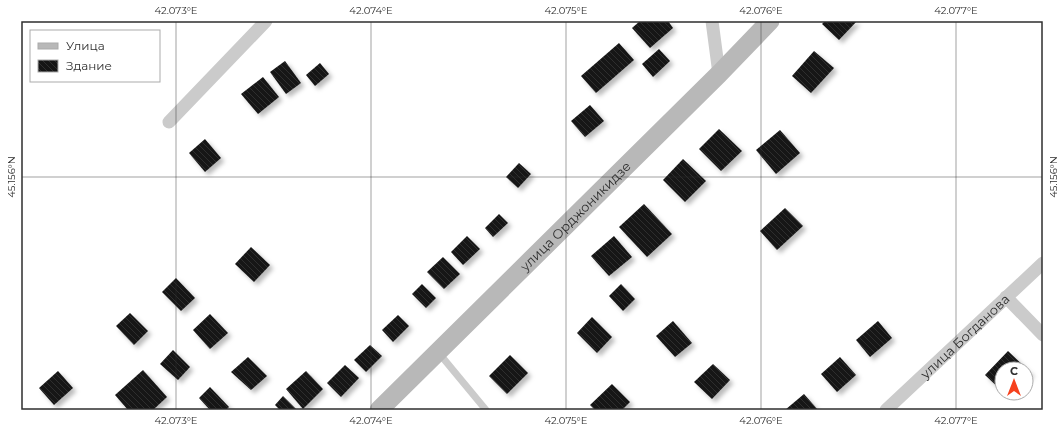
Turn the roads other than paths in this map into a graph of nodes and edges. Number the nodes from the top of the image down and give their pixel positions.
1 (266, 21) edge
2 (712, 21) edge
3 (770, 21) edge
4 (719, 74) junction
5 (169, 122) dead end
6 (1043, 263) edge
7 (1006, 297) junction
8 (1043, 335) edge
9 (438, 352) junction
10 (379, 410) edge
11 (486, 410) edge
12 (886, 410) edge

1 - 5 street
2 - 4 street
3 - 4 street, улица Орджоникидзе
4 - 9 street, улица Орджоникидзе
6 - 7 street, улица Богданова
7 - 8 street
7 - 12 street, улица Богданова
9 - 10 street, улица Орджоникидзе
9 - 11 lane

